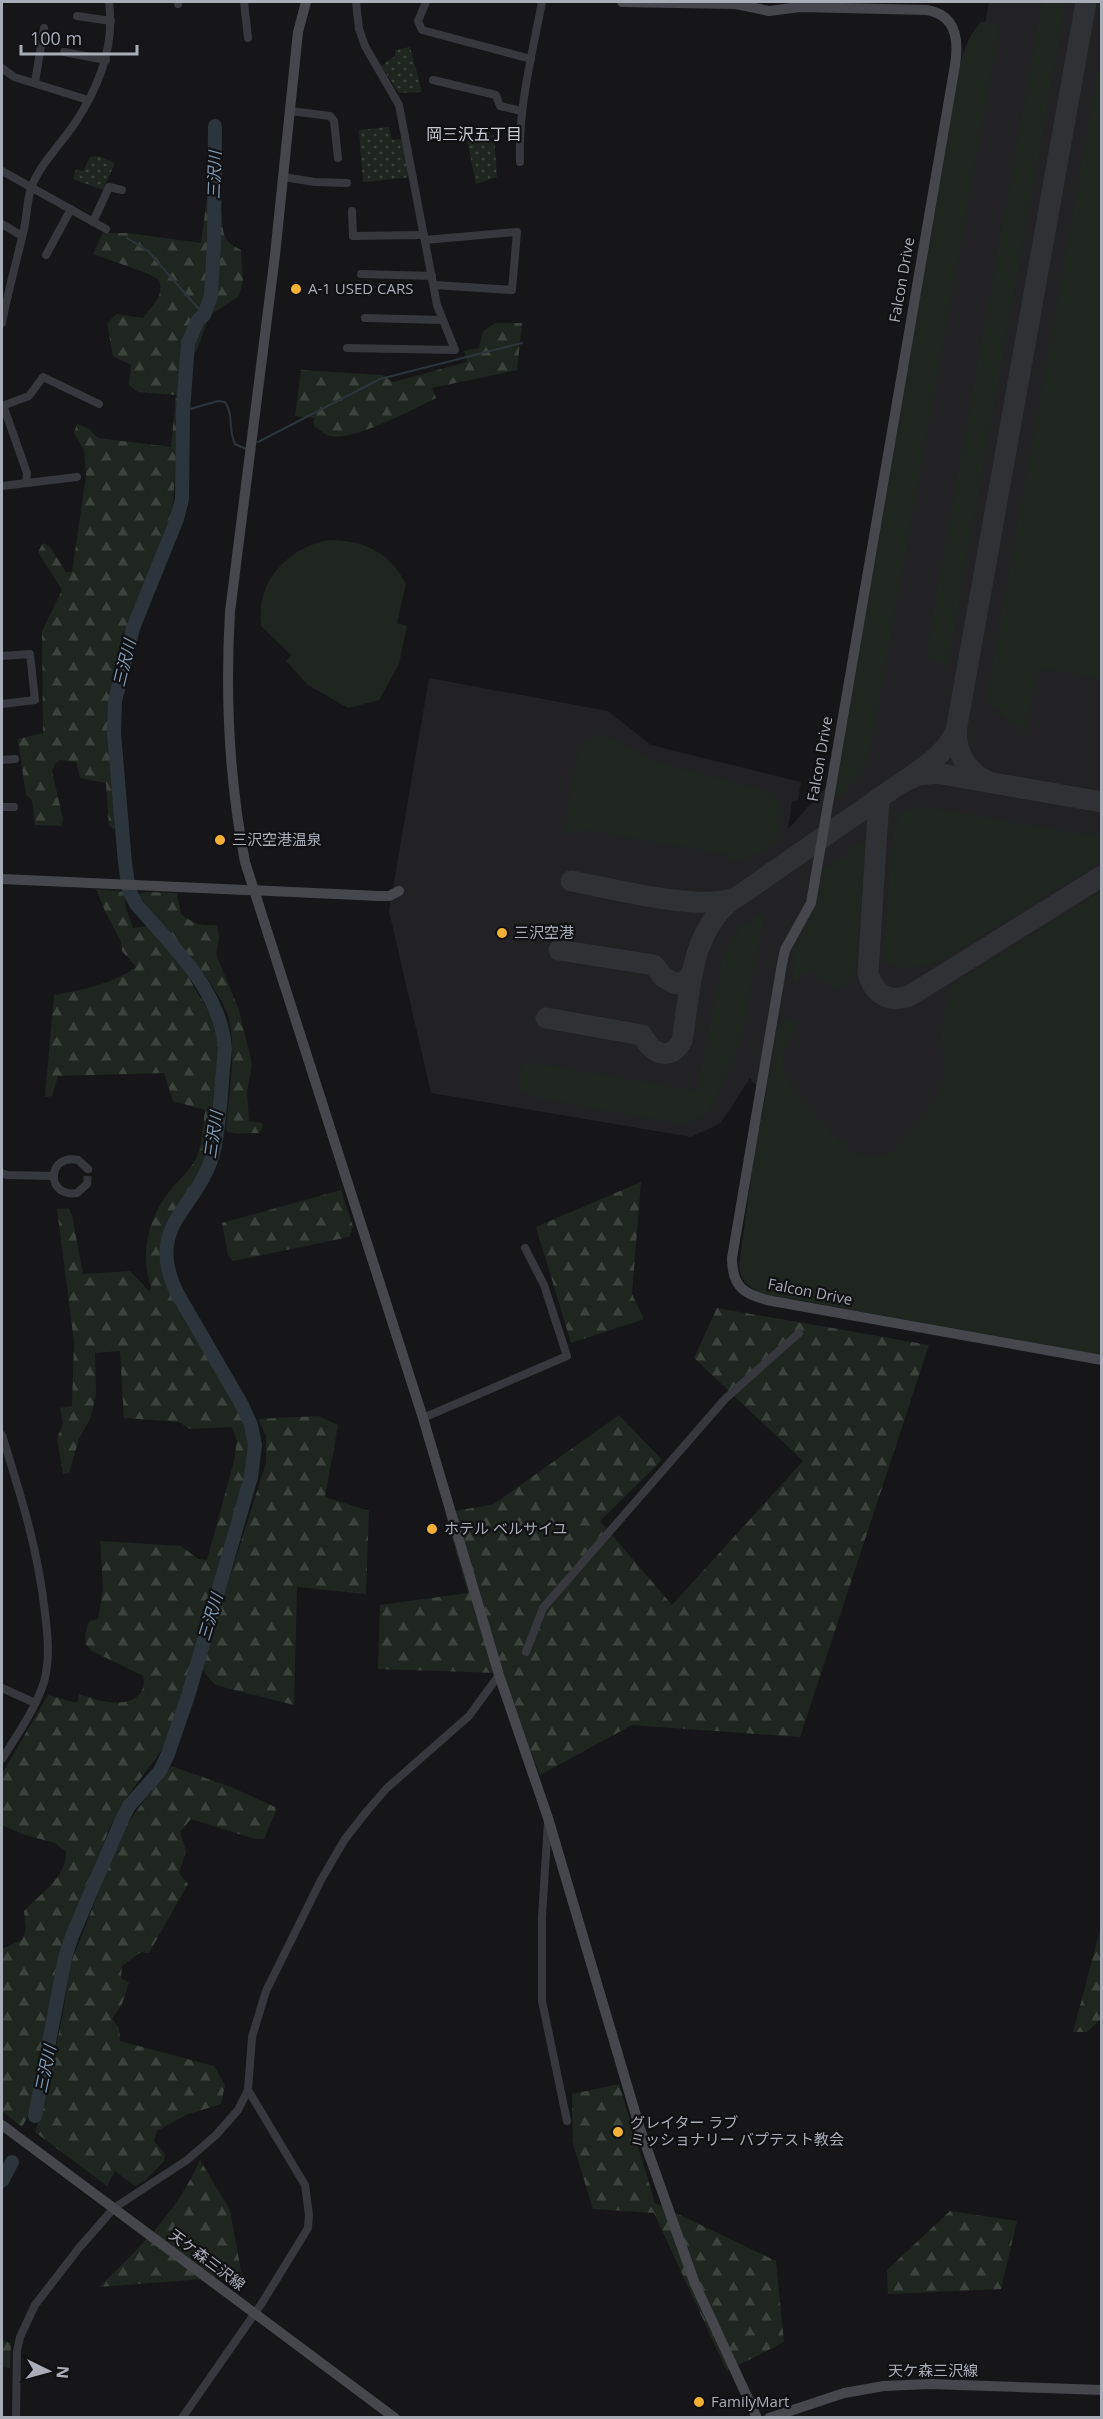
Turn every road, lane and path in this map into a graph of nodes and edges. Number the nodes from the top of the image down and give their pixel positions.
1 (109, 2) edge
2 (244, 2) edge
3 (306, 2) edge
4 (356, 2) edge
5 (426, 2) edge
6 (542, 2) edge
7 (622, 2) edge
8 (788, 2) edge
9 (702, 3) edge
10 (741, 3) edge
11 (800, 3) edge
12 (77, 16) dead end
13 (111, 21) junction
14 (44, 28) dead end
15 (248, 38) dead end
16 (64, 52) dead end
17 (531, 59) junction
18 (106, 60) junction
19 (2, 68) edge
20 (433, 80) dead end
21 (35, 82) junction
22 (88, 100) junction
23 (291, 111) junction
24 (521, 111) junction
25 (338, 158) dead end
26 (520, 162) dead end
27 (2, 171) edge
28 (283, 177) junction
29 (346, 183) dead end
30 (32, 187) junction
31 (122, 190) dead end
32 (71, 209) junction
33 (352, 211) dead end
34 (93, 222) junction
35 (2, 224) edge
36 (106, 229) dead end
37 (22, 236) junction
38 (424, 237) junction
39 (46, 255) dead end
40 (362, 274) dead end
41 (433, 280) junction
42 (3, 303) edge
43 (365, 318) dead end
44 (442, 320) junction
45 (2, 323) edge
46 (347, 348) dead end
47 (99, 404) dead end
48 (2, 406) edge
49 (77, 477) dead end
50 (26, 482) junction
51 (2, 486) edge
52 (2, 656) edge
53 (2, 704) edge
54 (15, 759) dead end
55 (2, 760) edge
56 (2, 807) edge
57 (14, 807) dead end
58 (2, 879) edge
59 (254, 889) junction
60 (399, 891) dead end
61 (88, 1169) dead end
62 (2, 1173) edge
63 (54, 1176) junction
64 (87, 1185) dead end
65 (525, 1248) dead end
66 (799, 1333) dead end
67 (1101, 1360) edge
68 (423, 1418) junction
69 (2, 1435) edge
70 (526, 1652) dead end
71 (499, 1676) junction
72 (2, 1688) edge
73 (35, 1703) junction
74 (2, 1756) edge
75 (548, 1818) junction
76 (248, 2090) junction
77 (567, 2121) dead end
78 (2, 2125) edge
79 (114, 2208) junction
80 (254, 2314) junction
81 (1101, 2390) edge
82 (16, 2418) edge
83 (182, 2418) edge
84 (395, 2418) edge
85 (757, 2418) edge
86 (769, 2418) edge

1 - 13 street
2 - 15 street
3 - 23 street
4 - 38 street
5 - 17 street
6 - 17 street
7 - 9 street
8 - 11 street
9 - 10 street
10 - 11 street
11 - 67 street, Falcon Drive
12 - 13 street
13 - 18 street
14 - 21 street
16 - 18 street
17 - 24 street
18 - 22 street
19 - 21 street
20 - 24 street
21 - 22 street
22 - 30 street
23 - 25 street
23 - 28 street
24 - 26 street
27 - 30 street
28 - 29 street
28 - 59 street
30 - 32 street
30 - 37 street
31 - 34 street
32 - 34 street
32 - 39 street
33 - 38 street
34 - 36 street
35 - 37 street
37 - 42 street
38 - 41 street
38 - 41 street
40 - 41 street
41 - 44 street
42 - 45 street
43 - 44 street
44 - 46 street
47 - 48 street
48 - 50 street
49 - 50 street
50 - 51 street
52 - 53 street
54 - 55 street
56 - 57 street
58 - 59 street
59 - 60 street
59 - 68 street
61 - 63 street
62 - 63 street
63 - 64 street
65 - 68 street
66 - 70 street
68 - 71 street
69 - 73 street
71 - 75 street
71 - 76 street
72 - 73 street
73 - 74 street
75 - 77 street
75 - 85 street
76 - 79 street
76 - 80 street
78 - 79 street, 天ケ森三沢線
79 - 80 street, 天ケ森三沢線
79 - 82 street
80 - 83 street
80 - 84 street, 天ケ森三沢線
81 - 86 street, 天ケ森三沢線

